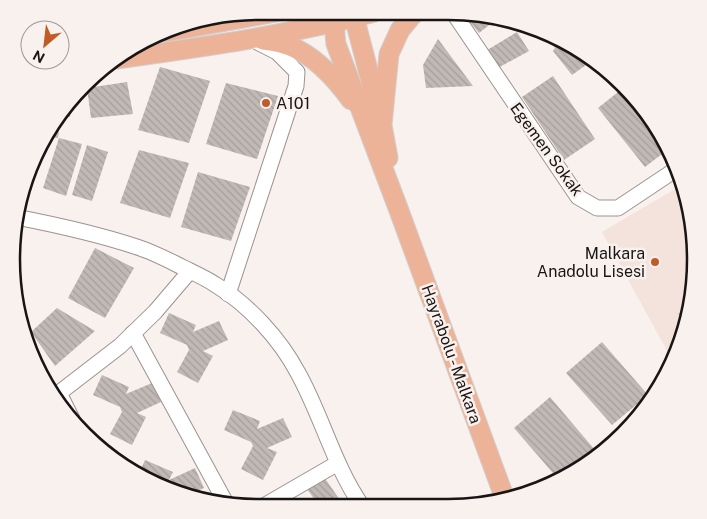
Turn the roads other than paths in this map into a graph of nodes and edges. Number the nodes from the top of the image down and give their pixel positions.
1 (327, 20) edge
2 (351, 20) edge
3 (408, 20) edge
4 (459, 21) edge
5 (249, 38) junction
6 (130, 58) edge
7 (374, 126) junction
8 (671, 173) edge
9 (24, 218) edge
10 (190, 271) junction
11 (228, 294) junction
12 (133, 333) junction
13 (60, 393) edge
14 (338, 463) junction
15 (503, 492) edge
16 (222, 496) edge
17 (276, 499) edge
18 (358, 499) edge

1 - 5 main road
2 - 7 main road
3 - 7 main road
4 - 8 street, Egemen Sokak
5 - 6 main road
5 - 7 main road
5 - 11 street
7 - 15 main road, Hayrabolu - Malkara
9 - 10 street
10 - 11 street
10 - 12 street
11 - 14 street
12 - 13 street
12 - 16 street
14 - 17 street
14 - 18 street

